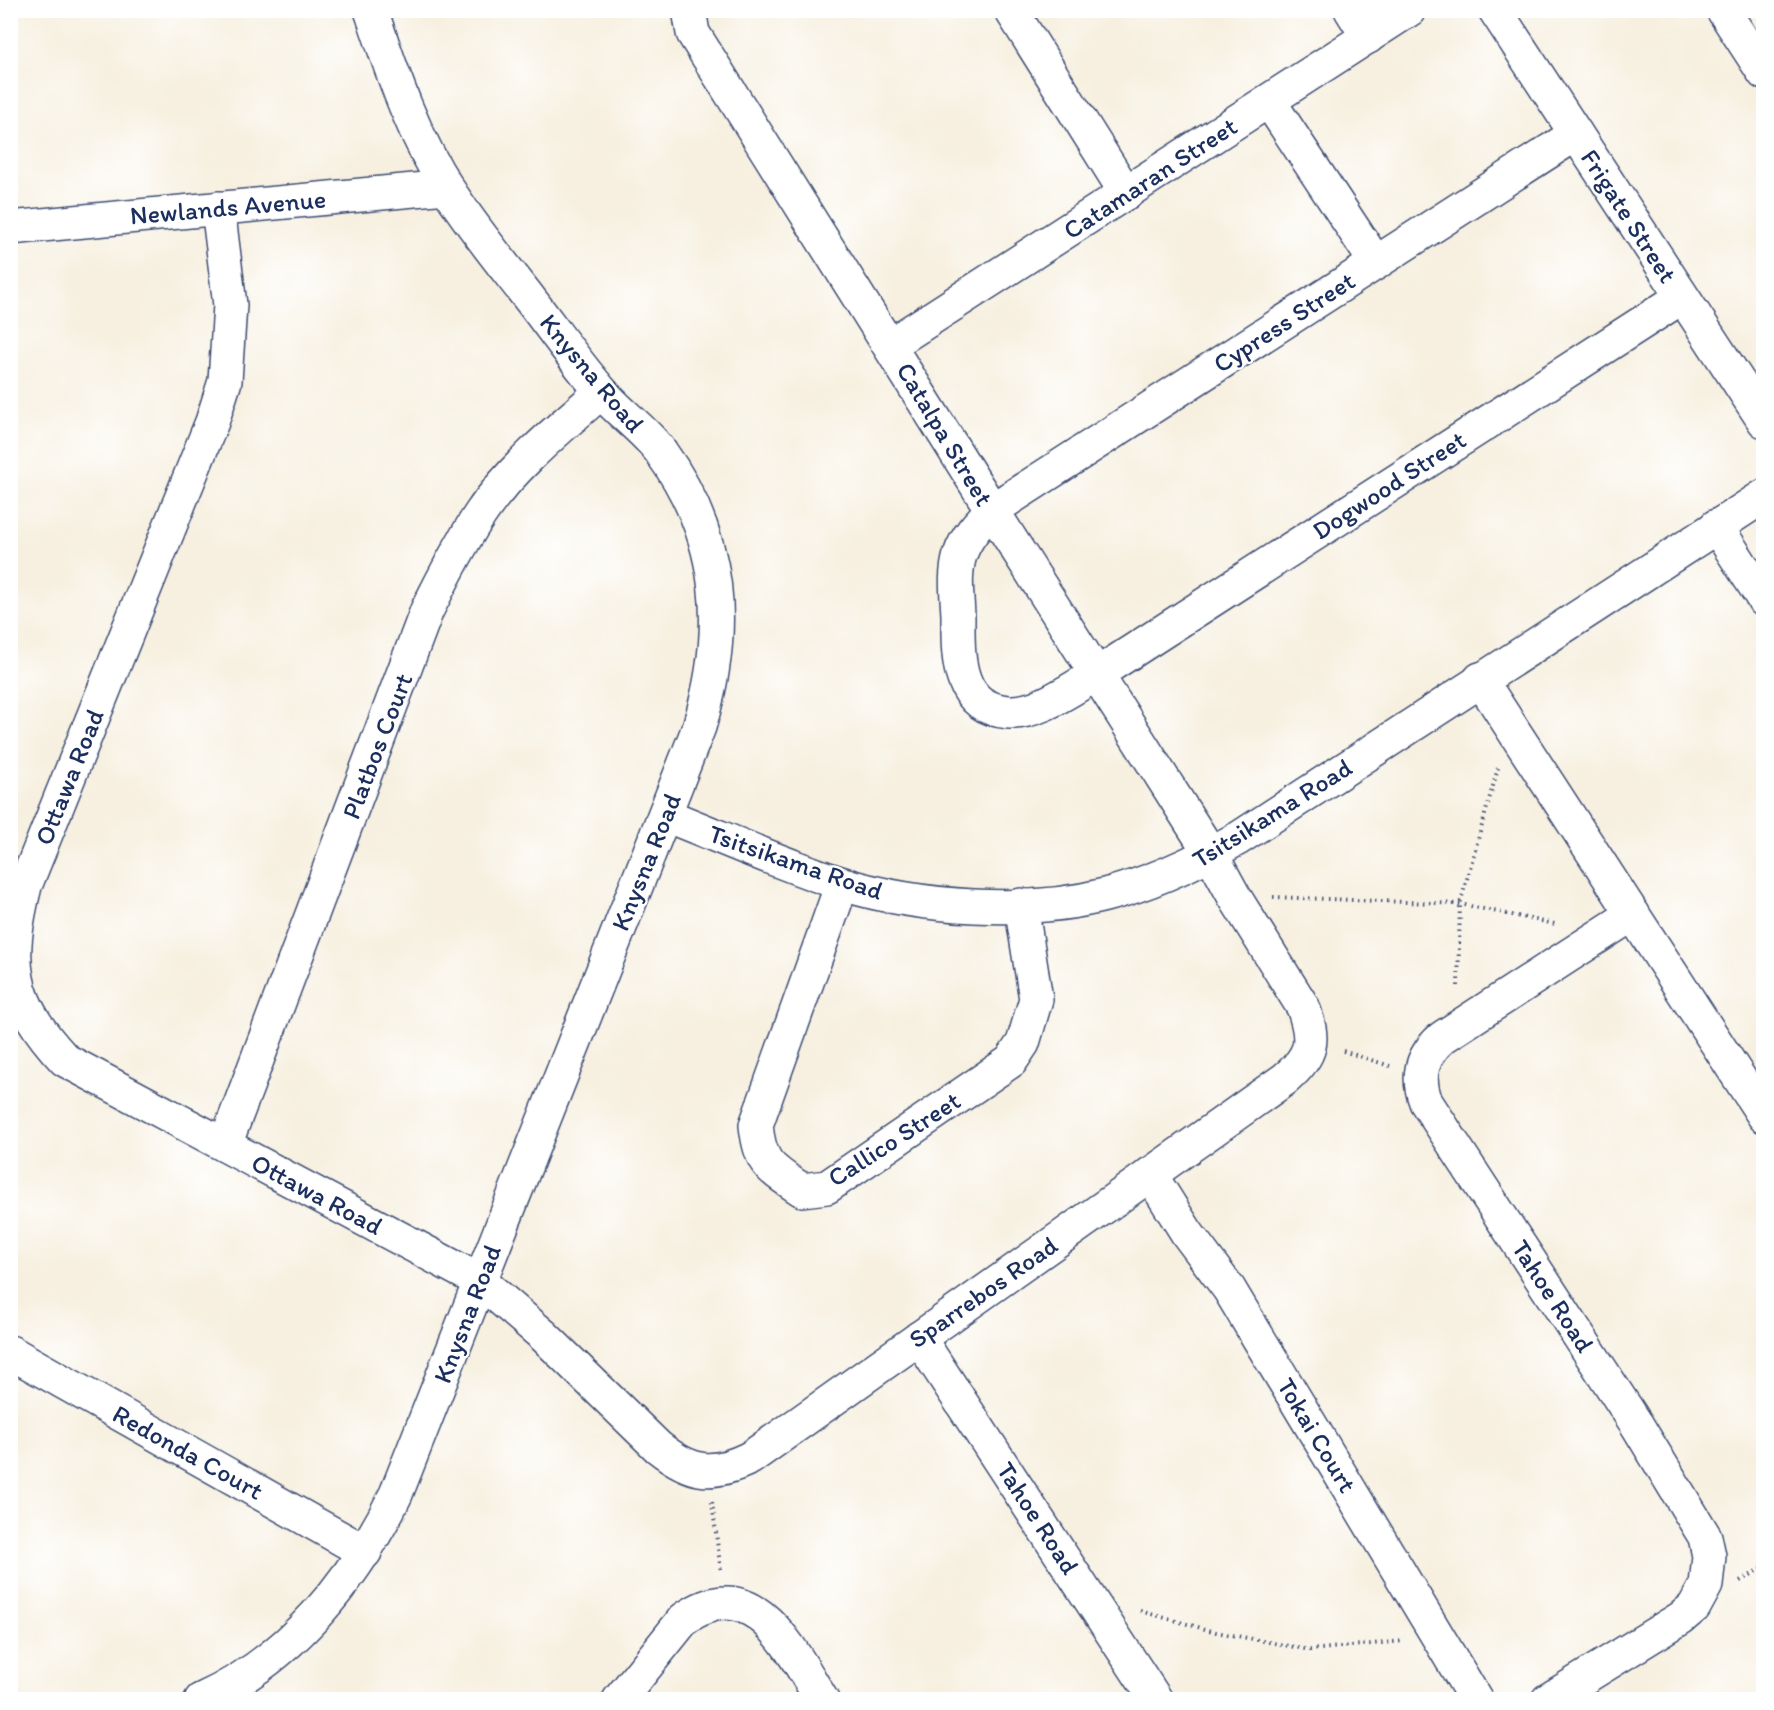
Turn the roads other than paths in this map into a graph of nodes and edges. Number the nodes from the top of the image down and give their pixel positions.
1 (371, 10) edge
2 (689, 10) edge
3 (1011, 10) edge
4 (1409, 10) edge
5 (1495, 10) edge
6 (1723, 10) edge
7 (1360, 24) edge
8 (1764, 73) edge
9 (1269, 101) junction
10 (1576, 134) junction
11 (446, 187) junction
12 (1126, 193) junction
13 (219, 208) junction
14 (10, 228) edge
15 (1376, 263) junction
16 (1682, 297) junction
17 (890, 345) junction
18 (601, 392) junction
19 (1764, 421) edge
20 (1764, 496) edge
21 (992, 510) junction
22 (1716, 526) junction
23 (1764, 600) edge
24 (1097, 674) junction
25 (1480, 679) junction
26 (665, 815) junction
27 (1211, 854) junction
28 (842, 884) junction
29 (1021, 904) junction
30 (1633, 914) junction
31 (1762, 1112) edge
32 (225, 1145) junction
33 (1150, 1174) junction
34 (480, 1281) junction
35 (919, 1338) junction
36 (10, 1352) edge
37 (365, 1551) junction
38 (215, 1697) edge
39 (619, 1700) edge
40 (822, 1700) edge
41 (1156, 1700) edge
42 (1476, 1700) edge
43 (1548, 1700) edge

1 - 11 street, Knysna Road
2 - 17 street, Catalpa Street
3 - 12 street
4 - 7 street, Catamaran Street
5 - 10 street, Frigate Street
6 - 8 street
7 - 9 street, Catamaran Street
9 - 12 street, Catamaran Street
9 - 15 street
10 - 15 street, Cypress Street
10 - 16 street, Frigate Street
11 - 13 street, Newlands Avenue
11 - 18 street, Knysna Road
12 - 17 street, Catamaran Street
13 - 14 street, Newlands Avenue
13 - 32 street, Ottawa Road
15 - 21 street, Cypress Street
16 - 19 street, Frigate Street
16 - 24 street, Dogwood Street
17 - 21 street, Catalpa Street
18 - 26 street, Knysna Road
18 - 32 street, Platbos Court
20 - 22 street, Tsitsikama Road
21 - 24 street, Catalpa Street
21 - 24 street, Cypress Street
22 - 23 street
22 - 25 street, Tsitsikama Road
24 - 27 street, Catalpa Street
25 - 27 street, Tsitsikama Road
25 - 30 street
26 - 28 street, Tsitsikama Road
26 - 34 street, Knysna Road
27 - 29 street, Tsitsikama Road
27 - 33 street, Sparrebos Road
28 - 29 street, Tsitsikama Road
28 - 29 street, Callico Street
30 - 31 street
30 - 43 street, Tahoe Road
32 - 34 street, Ottawa Road
33 - 35 street, Sparrebos Road
33 - 42 street, Tokai Court
34 - 35 street, Sparrebos Road
34 - 37 street, Knysna Road
35 - 41 street, Tahoe Road
36 - 37 street, Redonda Court
37 - 38 street, Knysna Road
39 - 40 street

